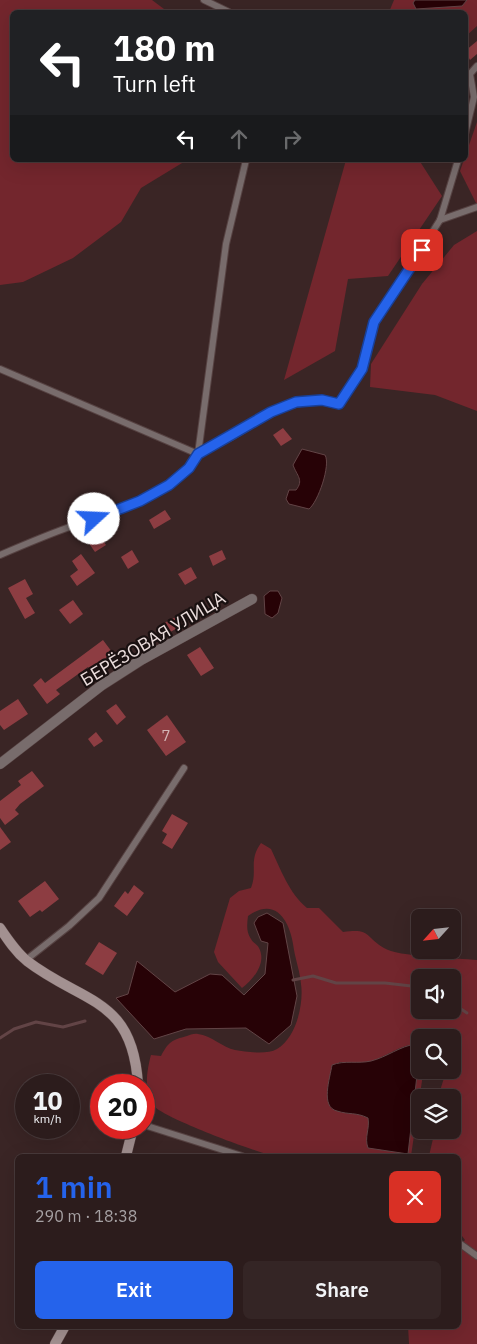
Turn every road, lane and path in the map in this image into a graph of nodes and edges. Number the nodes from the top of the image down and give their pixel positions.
1 (204, 0) edge
2 (225, 10) edge
3 (477, 66) edge
4 (468, 122) edge
5 (246, 162) edge
6 (457, 162) edge
7 (477, 207) edge
8 (440, 220) junction
9 (0, 370) edge
10 (198, 454) junction
11 (0, 555) edge
12 (252, 599) dead end
13 (0, 764) edge
14 (184, 768) dead end
15 (0, 928) edge
16 (26, 960) junction
17 (136, 1074) edge
18 (155, 1128) edge
19 (130, 1139) edge
20 (126, 1154) edge
21 (236, 1154) edge
22 (461, 1244) edge
23 (477, 1256) edge
24 (63, 1329) edge
25 (54, 1344) edge

1 - 2 lane
3 - 4 lane
5 - 10 lane
6 - 8 lane
7 - 8 lane
8 - 10 lane
9 - 10 lane
10 - 11 lane
12 - 13 street, БЕРЁЗОВАЯ УЛИЦА
14 - 16 lane
15 - 16 street
16 - 17 street
18 - 21 lane
19 - 20 street
22 - 23 lane
24 - 25 street

